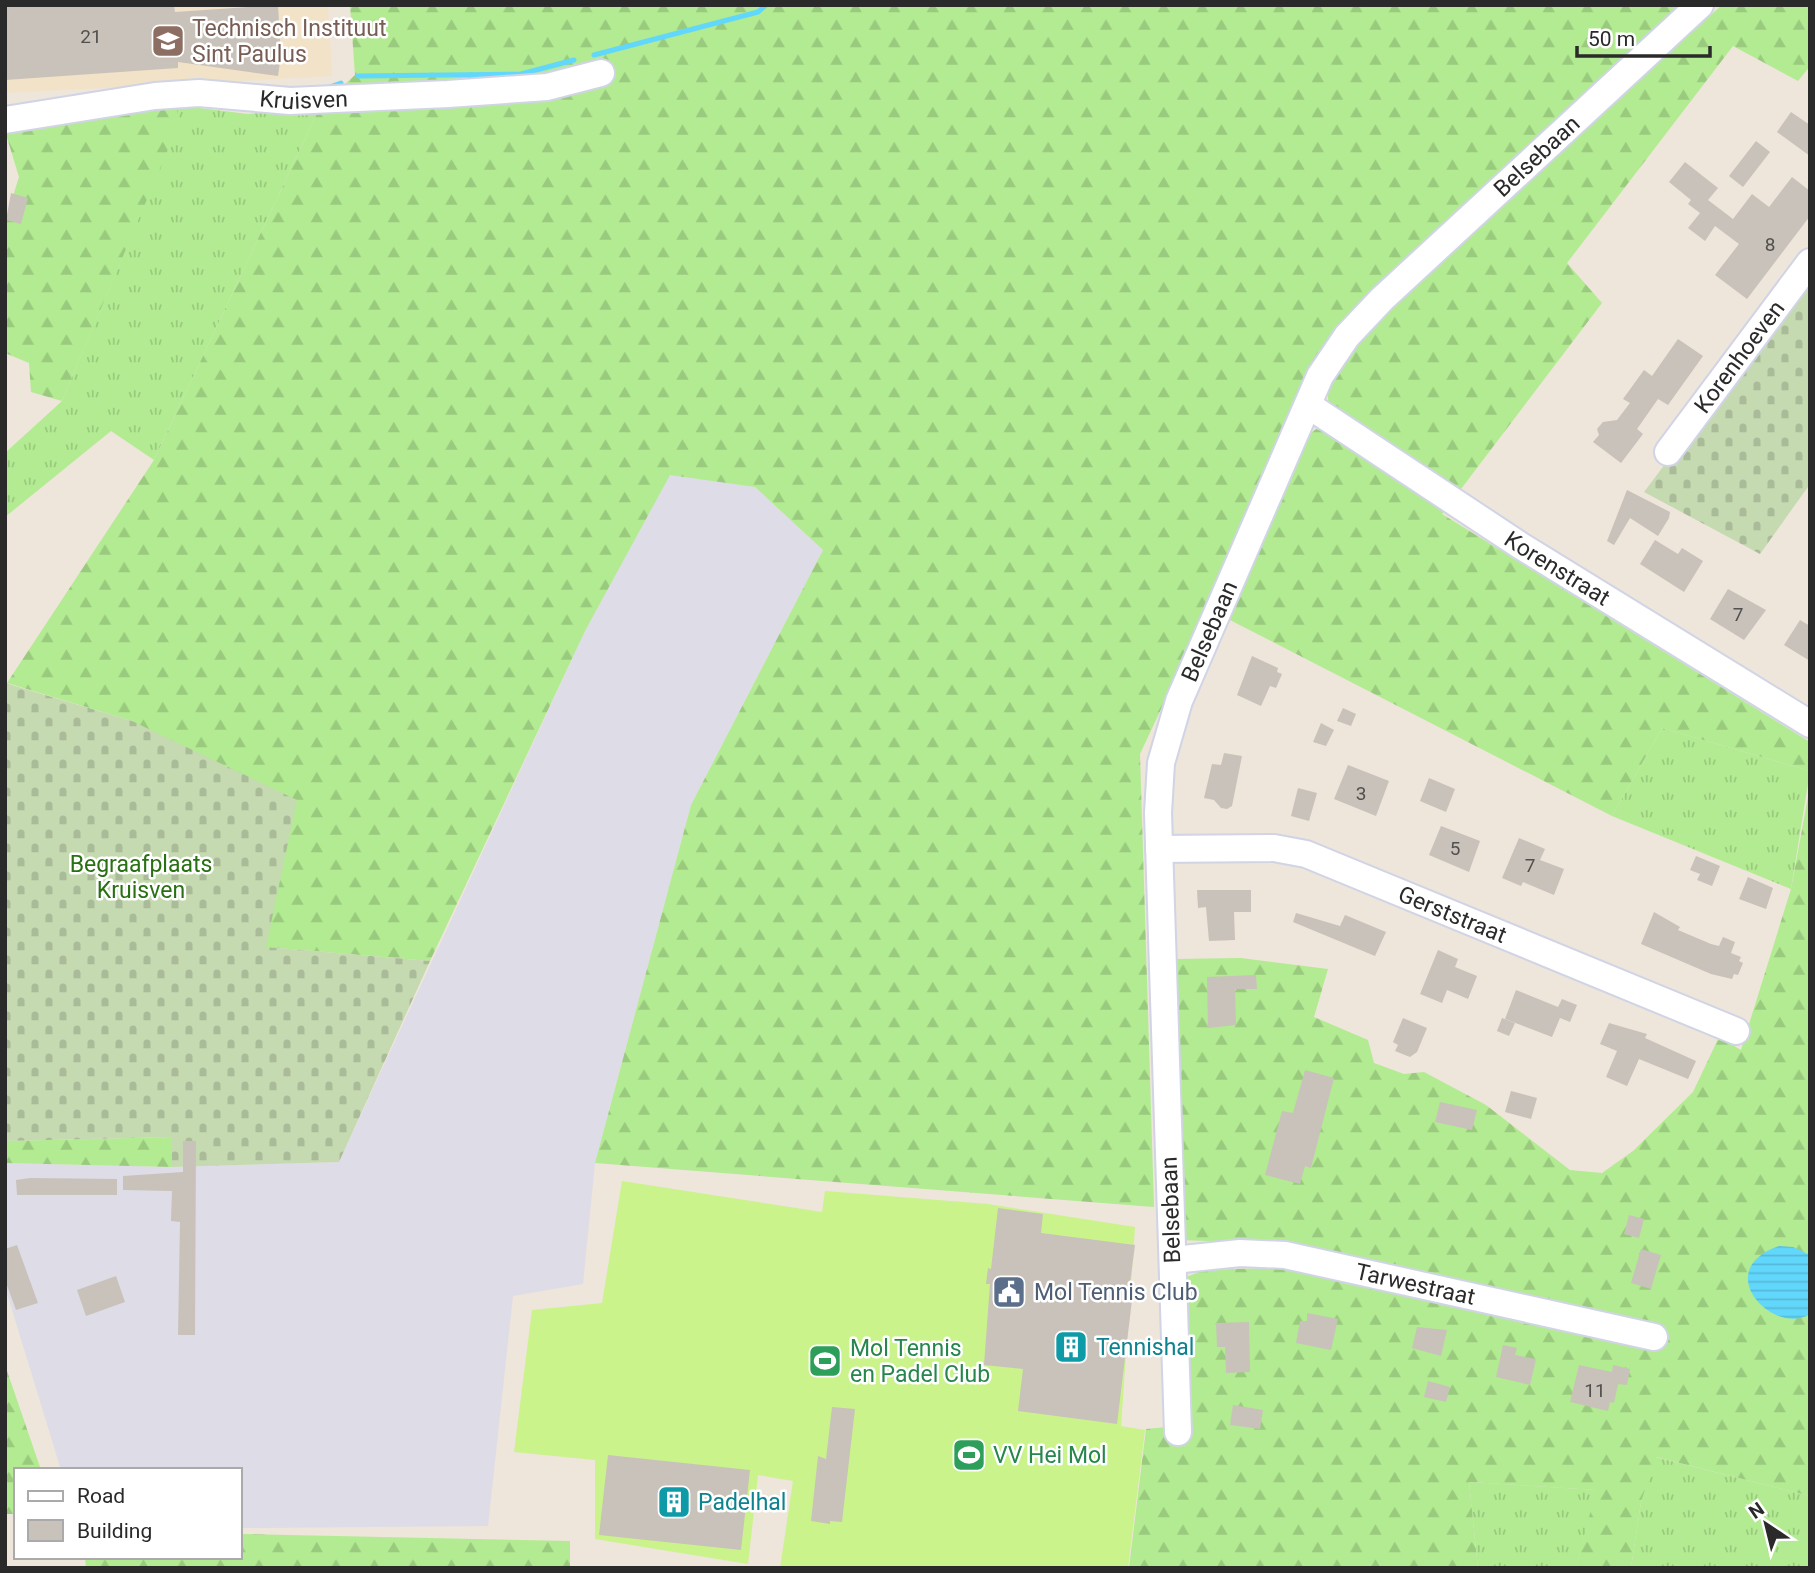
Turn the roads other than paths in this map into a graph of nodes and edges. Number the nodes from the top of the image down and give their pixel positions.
1 (1700, 5) edge
2 (601, 73) dead end
3 (5, 120) edge
4 (1810, 262) edge
5 (1308, 405) junction
6 (1668, 452) dead end
7 (1810, 724) edge
8 (1159, 849) junction
9 (1736, 1031) dead end
10 (1174, 1260) junction
11 (1654, 1337) dead end
12 (1178, 1432) dead end

1 - 5 street, Belsebaan
2 - 3 street, Kruisven
4 - 6 street, Korenhoeven
5 - 7 street, Korenstraat
5 - 8 street, Belsebaan
8 - 9 street, Gerststraat
8 - 10 street, Belsebaan
10 - 11 street, Tarwestraat
10 - 12 street, Belsebaan

